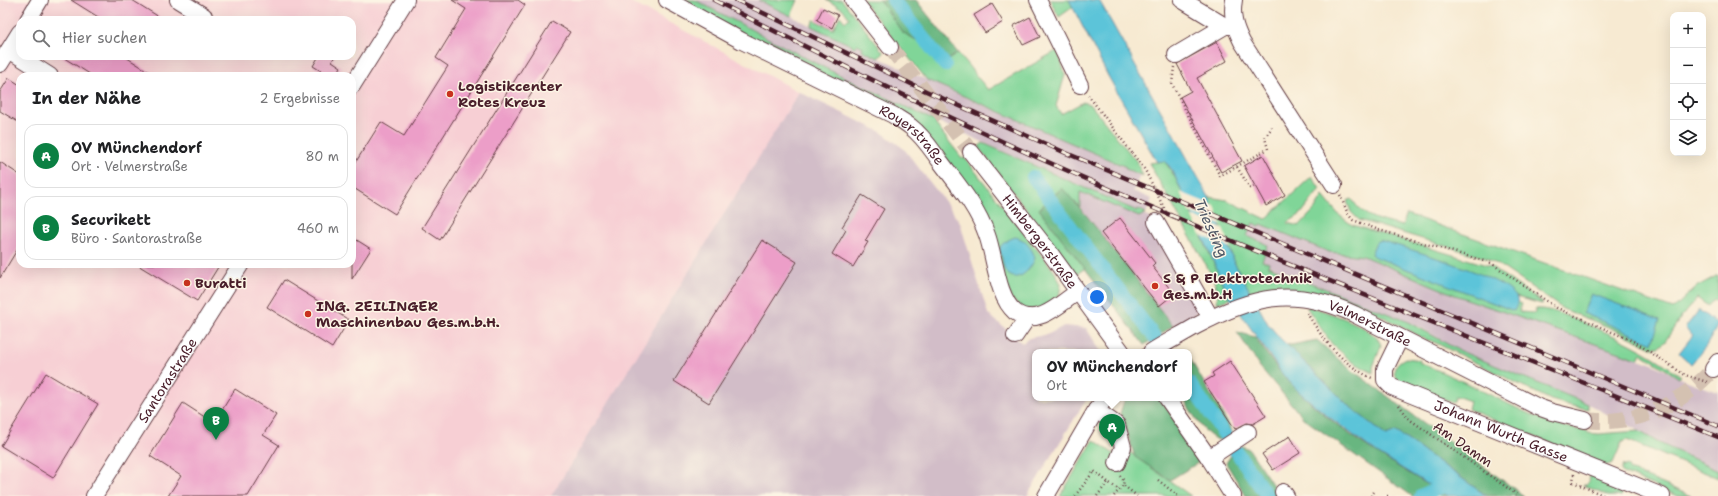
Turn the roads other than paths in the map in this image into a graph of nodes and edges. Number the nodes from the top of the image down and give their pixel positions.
1 (40, 0) edge
2 (178, 0) edge
3 (406, 0) edge
4 (667, 0) edge
5 (853, 0) edge
6 (1038, 0) edge
7 (1182, 0) edge
8 (1234, 0) edge
9 (30, 16) edge
10 (204, 16) dead end
11 (1230, 26) junction
12 (16, 38) edge
13 (890, 47) tunnel mouth
14 (8, 50) junction
15 (16, 55) edge
16 (1176, 55) road end
17 (24, 60) edge
18 (0, 64) edge
19 (44, 72) edge
20 (356, 80) edge
21 (1080, 85) road end
22 (971, 152) tunnel mouth
23 (1334, 184) road end
24 (1161, 217) road end
25 (238, 268) edge
26 (1077, 292) junction
27 (1215, 316) junction
28 (1028, 317) junction
29 (1015, 336) dead end
30 (1400, 338) junction
31 (1120, 349) edge
32 (1155, 349) edge
33 (1169, 401) edge
34 (1101, 404) edge
35 (1585, 420) tunnel mouth
36 (1248, 432) dead end
37 (1209, 458) junction
38 (1117, 463) road end
39 (94, 496) edge
40 (1046, 496) edge
41 (1233, 496) edge
42 (1662, 496) edge

1 - 9 street
2 - 10 street
3 - 20 street
4 - 28 street, Royerstraße
5 - 13 street
6 - 21 street
7 - 11 street
8 - 11 street
11 - 16 street
11 - 23 street
12 - 14 street
14 - 15 street
14 - 18 street
17 - 19 street
22 - 26 street, Himbergerstraße
24 - 27 street
25 - 39 street, Santorastraße
26 - 28 street
26 - 31 street, Himbergerstraße
27 - 30 street, Velmerstraße
27 - 32 street, Velmerstraße
28 - 29 street
30 - 35 street, Velmerstraße
30 - 42 street, Johann Wurth Gasse
33 - 37 street
34 - 38 street
34 - 40 street
36 - 37 street
37 - 41 street

